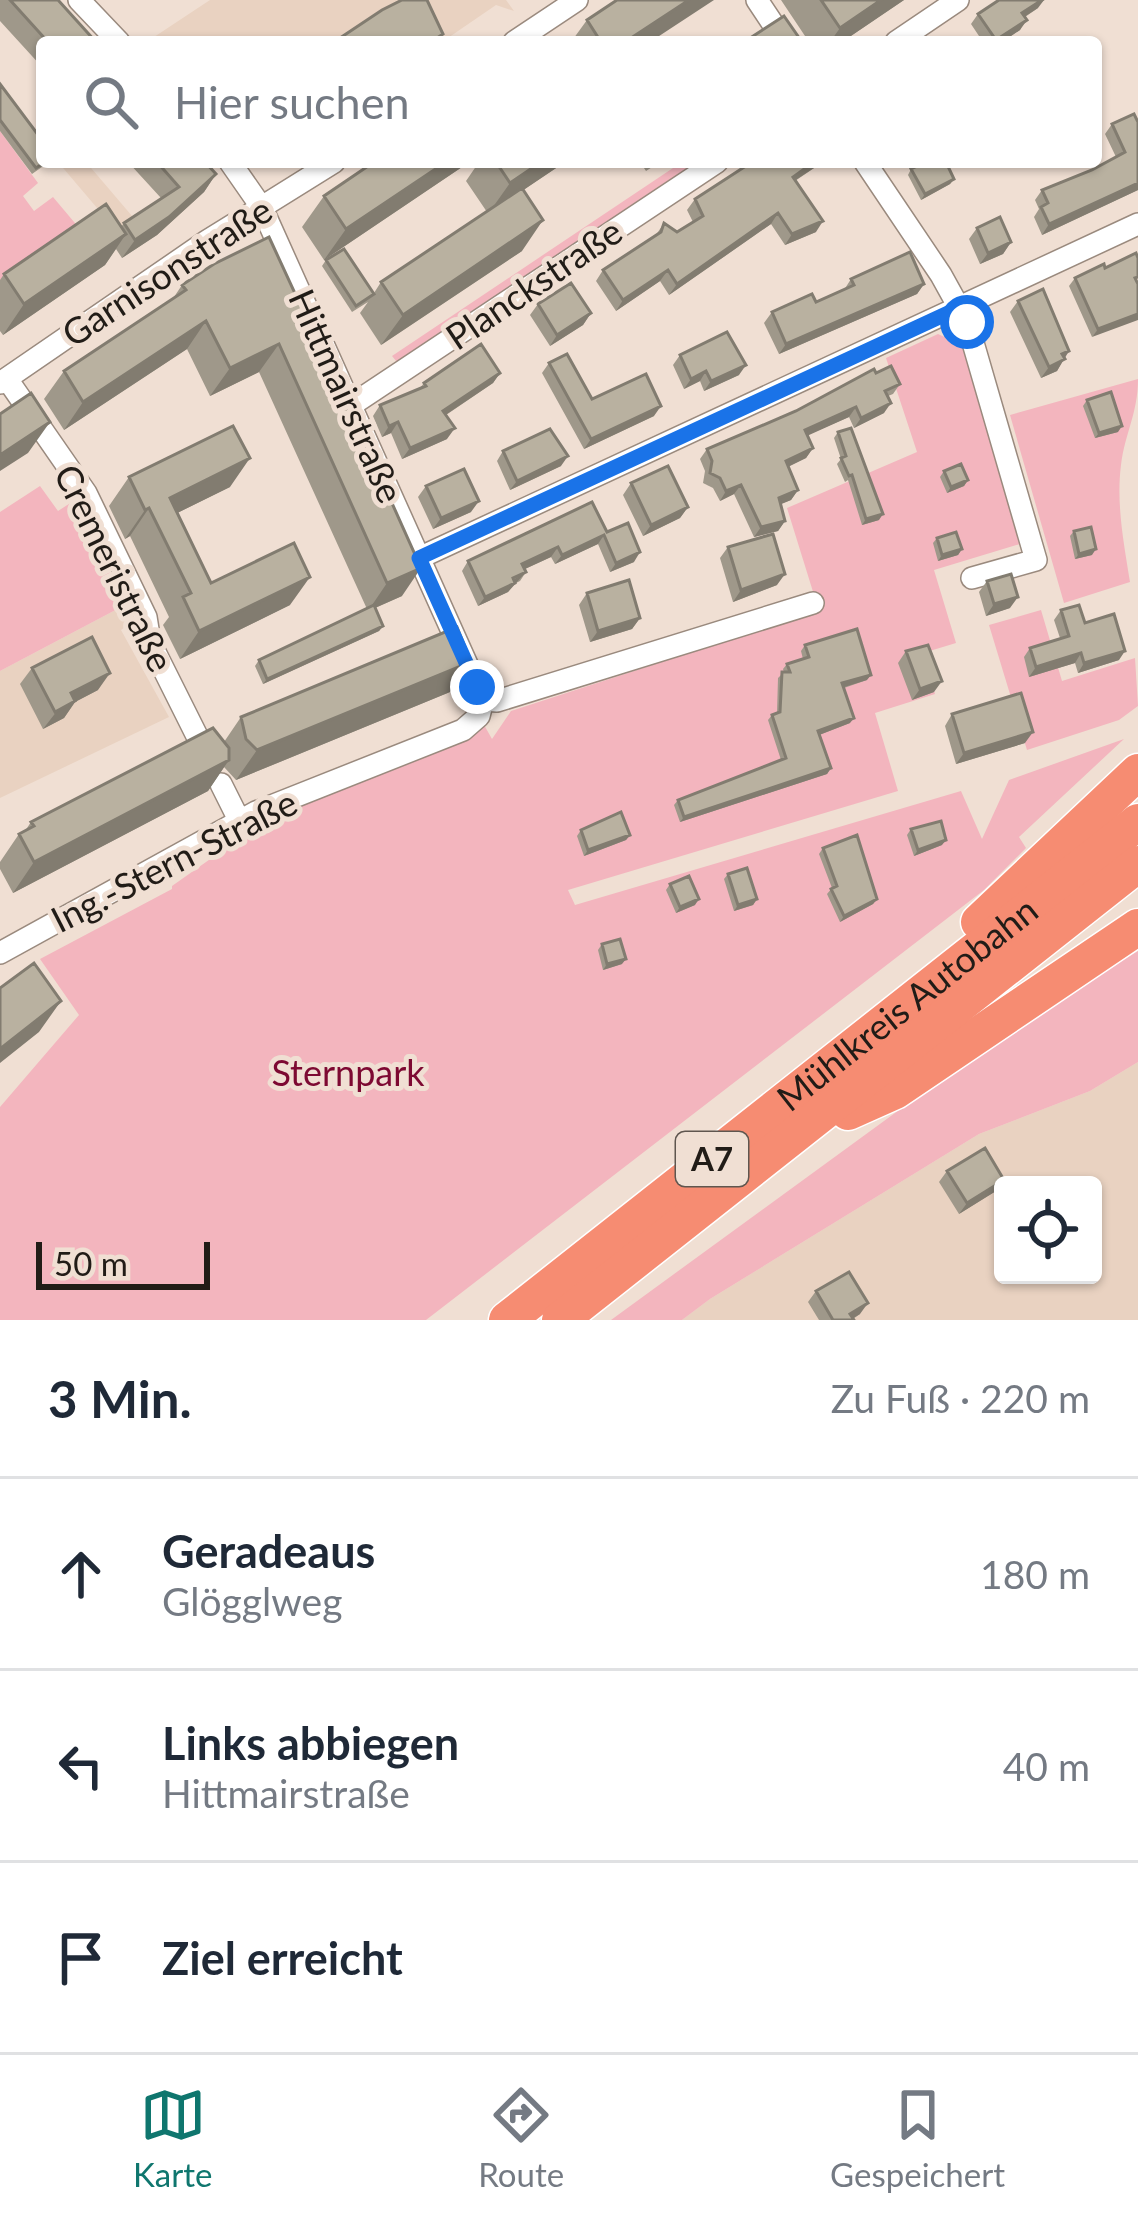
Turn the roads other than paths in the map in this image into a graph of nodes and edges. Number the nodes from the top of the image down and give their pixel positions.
1 (80, 0) edge
2 (577, 0) edge
3 (758, 0) edge
4 (958, 0) edge
5 (113, 36) edge
6 (523, 36) edge
7 (781, 36) edge
8 (905, 36) edge
9 (234, 168) edge
10 (325, 168) edge
11 (708, 168) edge
12 (869, 168) edge
13 (262, 208) junction
14 (1138, 224) edge
15 (961, 307) junction
16 (3, 381) edge
17 (350, 406) junction
18 (419, 558) junction
19 (973, 578) dead end
20 (813, 603) dead end
21 (483, 700) junction
22 (1138, 772) edge
23 (239, 820) junction
24 (1138, 822) edge
25 (1138, 864) edge
26 (1138, 927) edge
27 (1, 947) edge
28 (917, 997) junction
29 (791, 1139) junction
30 (507, 1320) edge
31 (560, 1320) edge

1 - 5 street
2 - 6 street
3 - 7 street
4 - 8 street
9 - 13 street, Hittmairstraße
10 - 13 street, Garnisonstraße
11 - 17 street, Planckstraße
12 - 15 street
13 - 16 street, Garnisonstraße
13 - 17 street, Hittmairstraße
14 - 15 street
15 - 18 street
15 - 19 street
16 - 23 street, Cremeristraße
17 - 18 street, Hittmairstraße
18 - 21 street, Hittmairstraße
20 - 21 street
21 - 23 street, Ing.-Stern-Straße
22 - 28 highway
23 - 27 street, Ing.-Stern-Straße
24 - 28 highway, Mühlkreis Autobahn / A7
25 - 29 highway, Mühlkreis Autobahn / A7
26 - 29 highway
28 - 30 highway, Mühlkreis Autobahn / A7
29 - 31 highway, Mühlkreis Autobahn / A7

